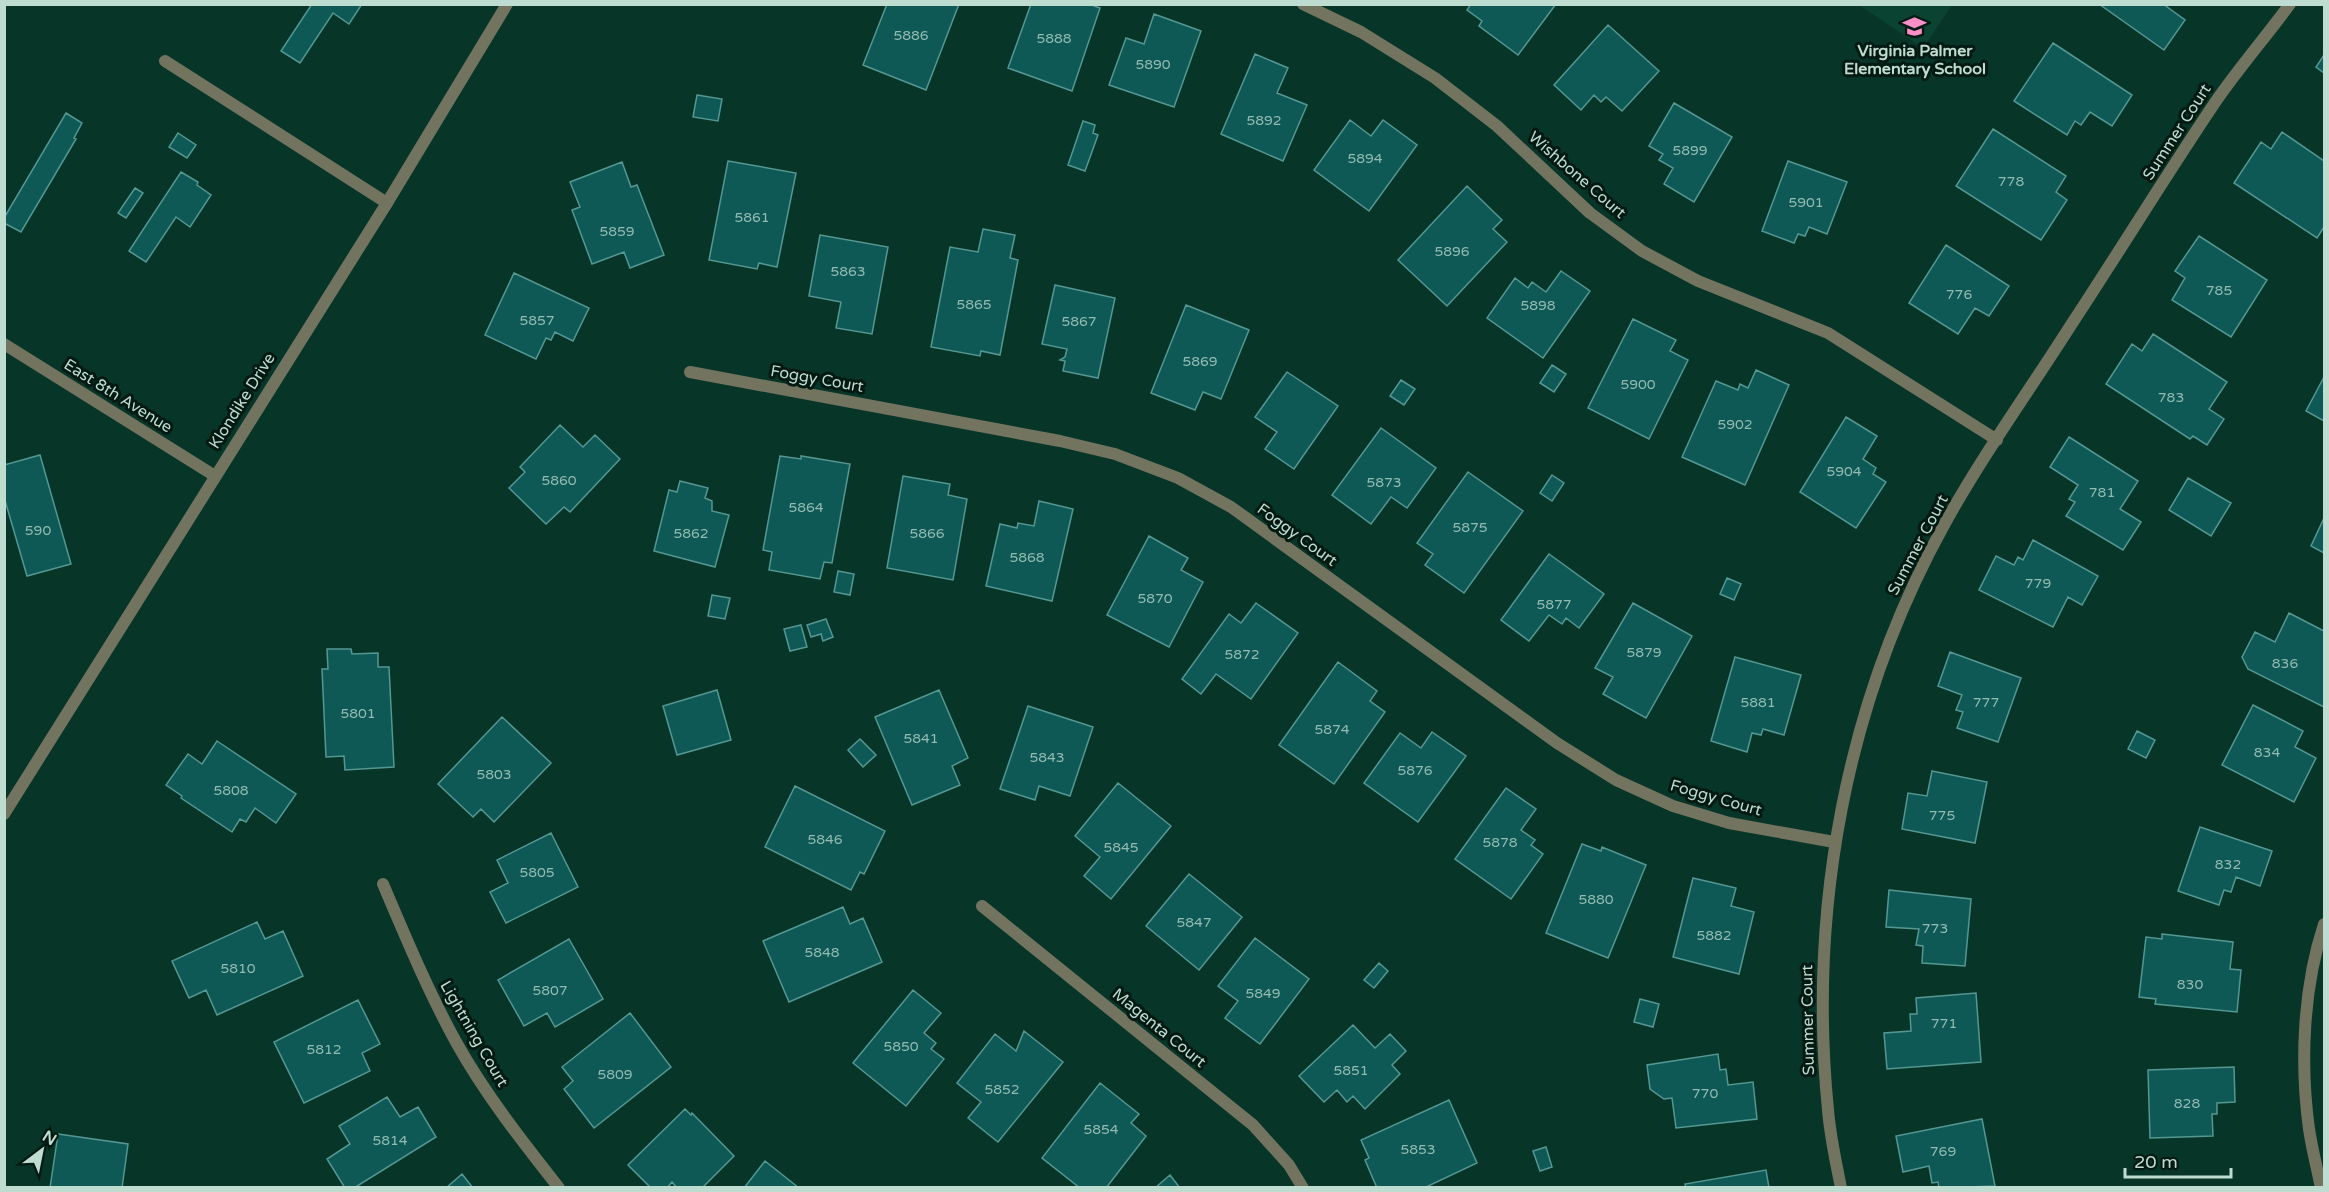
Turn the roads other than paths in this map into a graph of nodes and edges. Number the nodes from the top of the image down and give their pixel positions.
1 (507, 4) edge
2 (1303, 4) edge
3 (2290, 4) edge
4 (165, 61) dead end
5 (387, 203) junction
6 (4, 344) edge
7 (690, 372) dead end
8 (1997, 440) junction
9 (214, 476) junction
10 (4, 814) edge
11 (1834, 842) junction
12 (383, 884) dead end
13 (982, 906) dead end
14 (2325, 924) edge
15 (559, 1188) edge
16 (1303, 1188) edge
17 (1841, 1188) edge
18 (2321, 1188) edge

1 - 5 street, Klondike Drive
2 - 8 street, Wishbone Court
3 - 8 street, Summer Court
4 - 5 street
5 - 9 street, Klondike Drive
6 - 9 street, East 8th Avenue
7 - 11 street, Foggy Court
8 - 11 street, Summer Court
9 - 10 street, Klondike Drive
11 - 17 street, Summer Court
12 - 15 street, Lightning Court
13 - 16 street, Magenta Court
14 - 18 street

